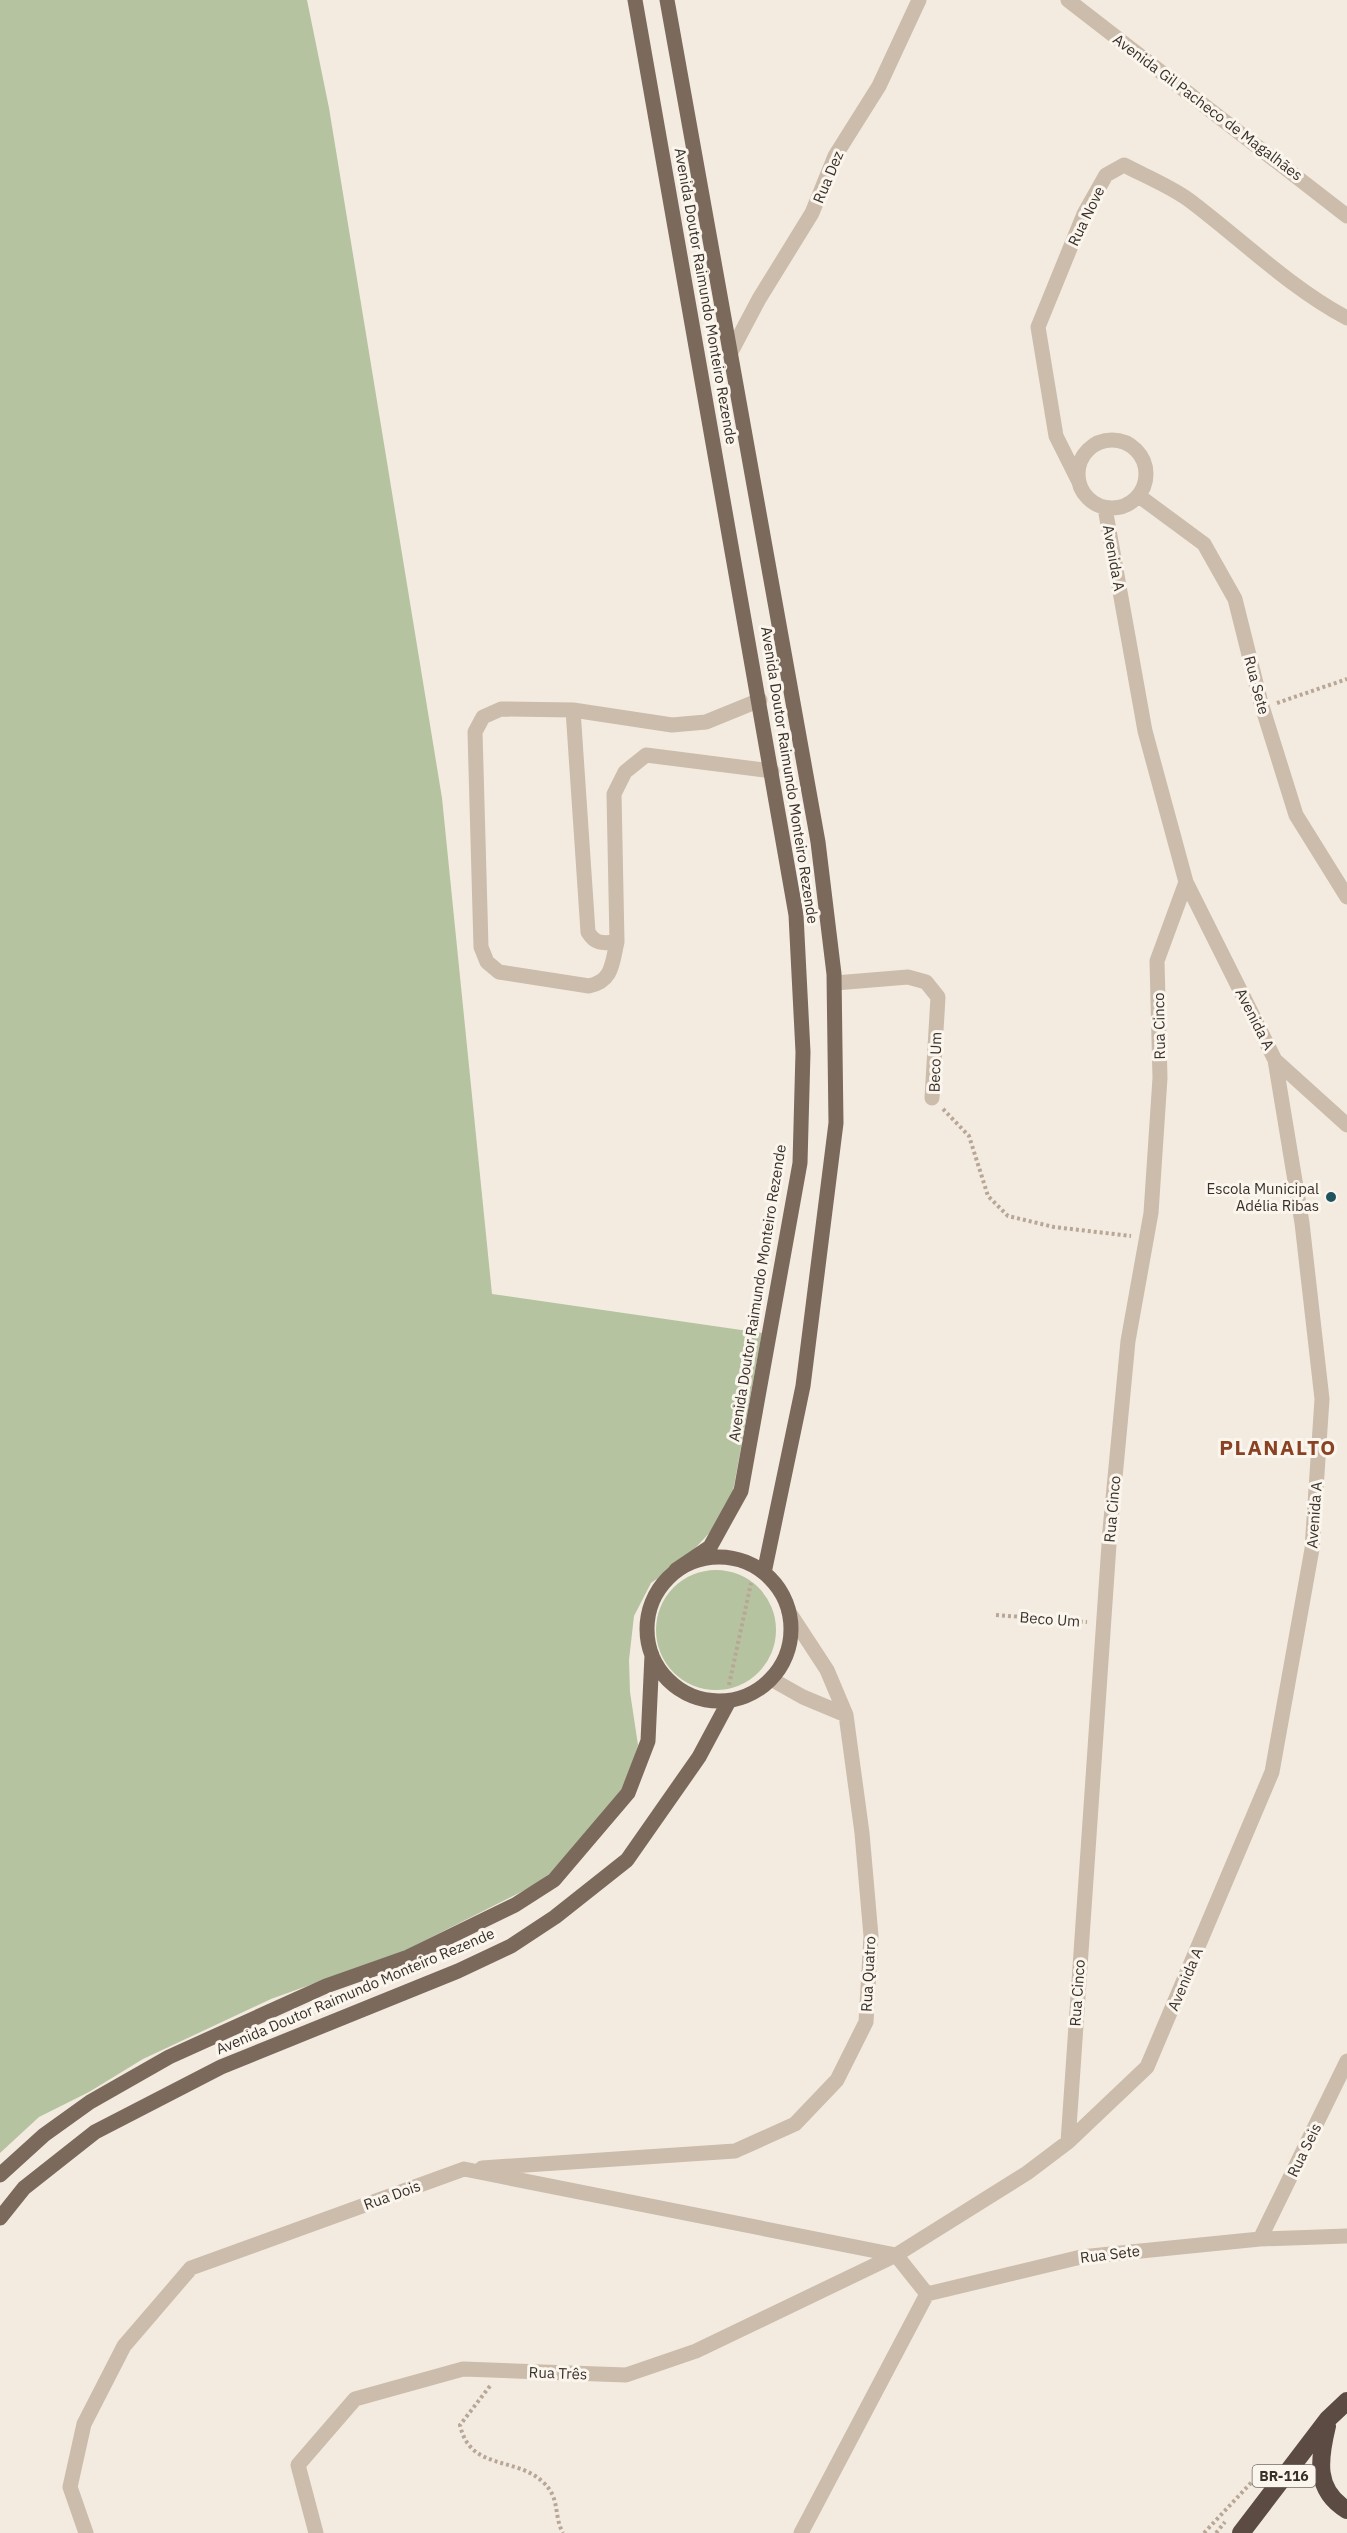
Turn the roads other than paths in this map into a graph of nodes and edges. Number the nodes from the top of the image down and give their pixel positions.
1 (635, 0) edge
2 (667, 0) edge
3 (919, 0) edge
4 (1068, 0) edge
5 (1347, 216) edge
6 (1330, 309) junction
7 (1347, 309) edge
8 (1347, 318) edge
9 (731, 352) junction
10 (1078, 480) junction
11 (1139, 496) junction
12 (1106, 508) junction
13 (760, 700) junction
14 (573, 710) junction
15 (772, 771) junction
16 (1186, 882) junction
17 (1347, 897) edge
18 (616, 942) junction
19 (835, 983) junction
20 (1275, 1060) junction
21 (932, 1098) road end
22 (1347, 1125) edge
23 (676, 1570) junction
24 (759, 1570) junction
25 (789, 1612) junction
26 (652, 1655) junction
27 (771, 1679) junction
28 (725, 1700) junction
29 (846, 1715) junction
30 (1347, 2061) edge
31 (1068, 2142) junction
32 (464, 2169) junction
33 (0, 2175) edge
34 (0, 2218) edge
35 (1347, 2236) edge
36 (1260, 2239) junction
37 (896, 2255) junction
38 (927, 2294) junction
39 (1347, 2401) edge
40 (1329, 2419) junction
41 (1347, 2510) edge
42 (86, 2533) edge
43 (316, 2533) edge
44 (801, 2533) edge
45 (1241, 2533) edge

1 - 13 main road, Avenida Doutor Raimundo Monteiro Rezende
2 - 9 main road, Avenida Doutor Raimundo Monteiro Rezende
3 - 9 street, Rua Dez
4 - 5 street, Avenida Gil Pacheco de Magalhães
6 - 7 street
6 - 8 street, Rua Nove
6 - 10 street, Rua Nove
9 - 19 main road, Avenida Doutor Raimundo Monteiro Rezende
10 - 11 street
10 - 12 street, Avenida A
11 - 12 street, Avenida A
11 - 17 street, Rua Sete
12 - 16 street, Avenida A
13 - 14 street
13 - 15 main road, Avenida Doutor Raimundo Monteiro Rezende
14 - 18 street
14 - 18 street
15 - 18 street
15 - 23 main road, Avenida Doutor Raimundo Monteiro Rezende
16 - 20 street, Avenida A
16 - 31 street, Rua Cinco
19 - 21 street, Beco Um
19 - 24 main road, Avenida Doutor Raimundo Monteiro Rezende
20 - 22 street
20 - 31 street, Avenida A
23 - 24 main road, Avenida Doutor Raimundo Monteiro Rezende
23 - 26 main road, Avenida Doutor Raimundo Monteiro Rezende
24 - 25 main road
25 - 27 main road
25 - 29 street, Rua Quatro
26 - 28 main road, Avenida Doutor Raimundo Monteiro Rezende
26 - 33 main road, Avenida Doutor Raimundo Monteiro Rezende
27 - 28 main road
27 - 29 street
28 - 34 main road, Avenida Doutor Raimundo Monteiro Rezende
29 - 32 street, Rua Quatro
30 - 36 street, Rua Seis
31 - 37 street, Avenida A
32 - 37 street
32 - 42 street, Rua Dois
35 - 36 street, Rua Sete
36 - 38 street, Rua Sete
37 - 38 street
37 - 43 street, Rua Três
38 - 44 street
39 - 40 highway, BR-116
40 - 41 highway
40 - 45 highway, BR-116

